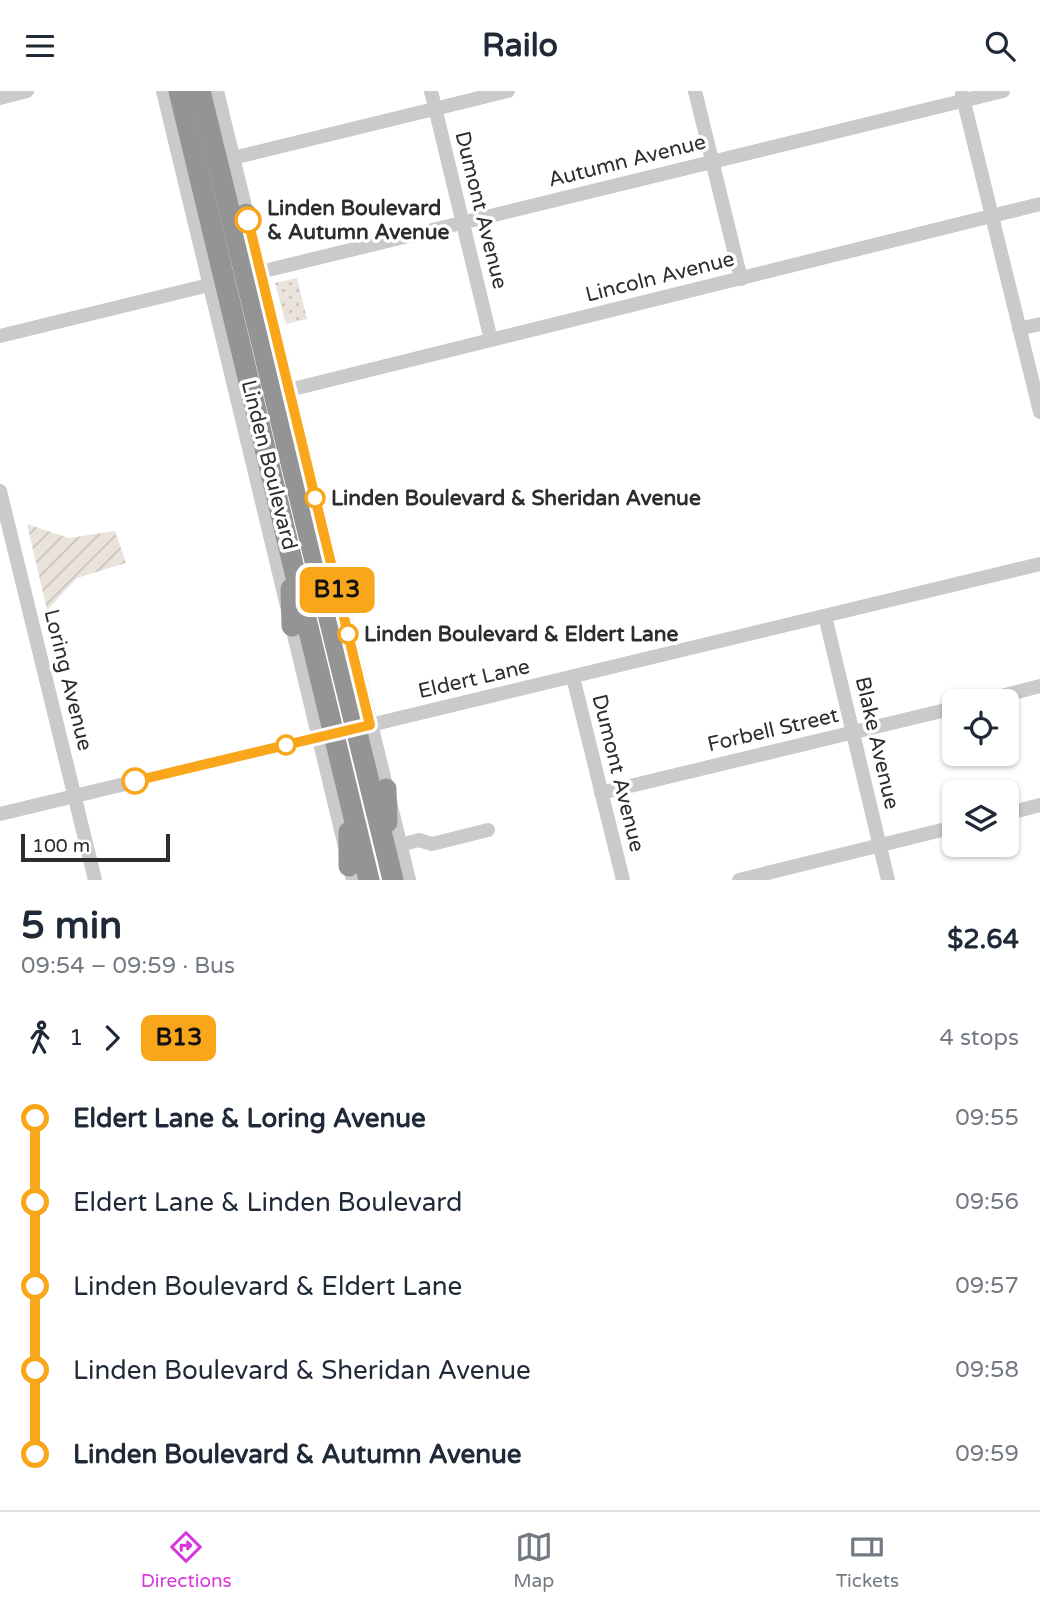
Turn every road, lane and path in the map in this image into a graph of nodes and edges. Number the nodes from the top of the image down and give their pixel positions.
1 (27, 91) edge
2 (163, 91) edge
3 (179, 91) edge
4 (200, 91) edge
5 (217, 91) edge
6 (430, 91) edge
7 (508, 91) edge
8 (695, 91) edge
9 (1003, 91) edge
10 (963, 96) edge
11 (0, 98) edge
12 (435, 109) junction
13 (189, 135) junction
14 (233, 158) junction
15 (712, 162) junction
16 (1040, 204) edge
17 (192, 214) junction
18 (246, 214) joint
19 (992, 216) junction
20 (463, 223) junction
21 (254, 278) junction
22 (741, 279) junction
23 (209, 285) junction
24 (1040, 324) edge
25 (1019, 329) junction
26 (0, 336) edge
27 (491, 340) junction
28 (226, 354) junction
29 (289, 390) junction
30 (253, 399) junction
31 (1040, 412) edge
32 (0, 491) edge
33 (302, 512) junction
34 (290, 552) junction
35 (1040, 564) edge
36 (333, 573) junction
37 (825, 616) junction
38 (292, 626) junction
39 (573, 677) junction
40 (1040, 686) edge
41 (1019, 691) edge
42 (942, 711) edge
43 (344, 731) junction
44 (853, 733) junction
45 (386, 789) joint
46 (601, 793) junction
47 (349, 795) junction
48 (75, 796) junction
49 (1040, 805) edge
50 (1019, 811) edge
51 (0, 814) edge
52 (488, 830) dead end
53 (942, 830) edge
54 (880, 846) junction
55 (394, 861) edge
56 (351, 873) edge
57 (95, 880) edge
58 (369, 880) edge
59 (409, 880) edge
60 (623, 880) edge
61 (739, 880) edge
62 (888, 880) edge

1 - 11 street
2 - 17 street, Linden Boulevard
3 - 13 highway, Linden Boulevard
4 - 21 highway, Linden Boulevard
5 - 14 street
6 - 12 street, Dumont Avenue
7 - 12 street
8 - 15 street
9 - 10 street, Autumn Avenue
10 - 15 street, Autumn Avenue
10 - 19 street
12 - 14 street
12 - 20 street, Dumont Avenue
13 - 17 highway
13 - 30 highway, Linden Boulevard
14 - 18 street
15 - 20 street, Autumn Avenue
15 - 22 street
16 - 19 street, Lincoln Avenue
17 - 23 street, Linden Boulevard
18 - 21 highway
19 - 22 street, Lincoln Avenue
19 - 25 street
20 - 21 street, Autumn Avenue
20 - 27 street, Dumont Avenue
21 - 29 street, Linden Boulevard
21 - 33 highway, Linden Boulevard
22 - 27 street, Lincoln Avenue
23 - 26 street
23 - 28 street, Linden Boulevard
24 - 25 street
25 - 31 street
27 - 29 street, Lincoln Avenue
28 - 30 highway
28 - 38 street, Linden Boulevard
29 - 36 street, Linden Boulevard
30 - 34 highway, Linden Boulevard
32 - 48 street, Loring Avenue
33 - 36 highway
33 - 43 highway, Linden Boulevard
34 - 38 highway
34 - 43 highway, Linden Boulevard
35 - 37 street, Eldert Lane
36 - 43 street, Linden Boulevard
37 - 39 street, Eldert Lane
37 - 44 street, Blake Avenue
38 - 43 street, Linden Boulevard
39 - 43 street, Eldert Lane
39 - 46 street, Dumont Avenue
40 - 41 street
42 - 44 street, Forbell Street
43 - 45 street, Linden Boulevard
43 - 47 highway, Linden Boulevard
43 - 48 street, Eldert Lane
43 - 55 highway, Linden Boulevard
43 - 56 street, Linden Boulevard
44 - 46 street, Forbell Street
44 - 54 street, Blake Avenue
45 - 55 highway
46 - 60 street, Dumont Avenue
47 - 56 highway
47 - 58 highway, Linden Boulevard
48 - 51 street, Eldert Lane
48 - 57 street, Loring Avenue
49 - 50 street
52 - 55 street
53 - 54 street
54 - 61 street
54 - 62 street, Blake Avenue
55 - 59 street, Linden Boulevard

